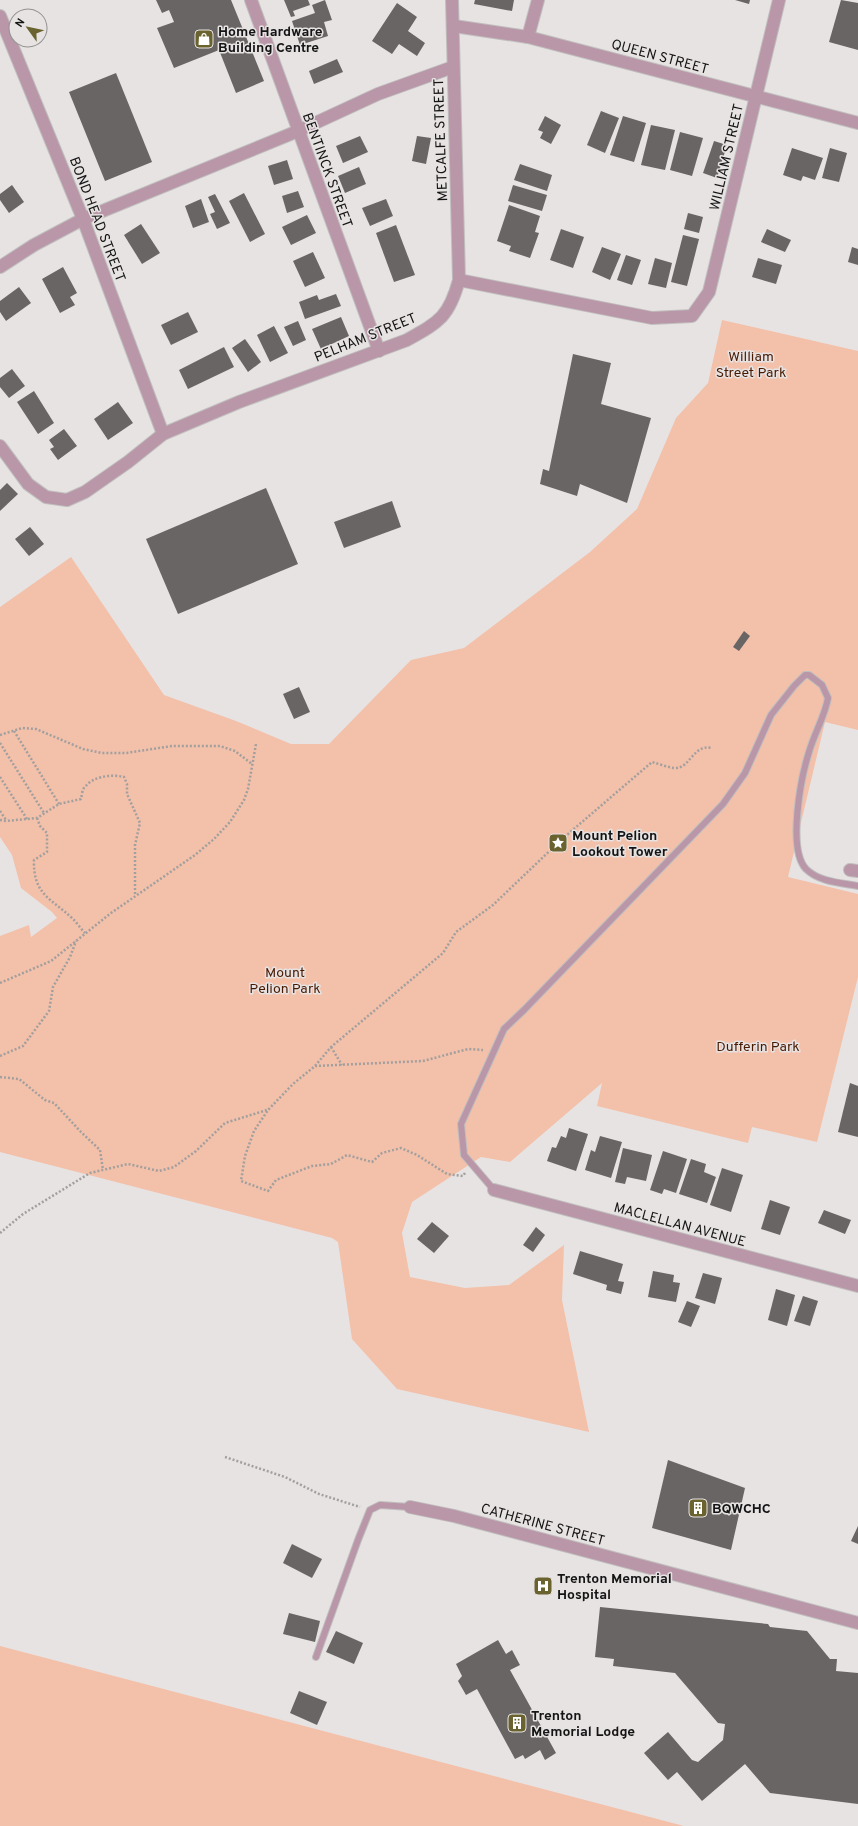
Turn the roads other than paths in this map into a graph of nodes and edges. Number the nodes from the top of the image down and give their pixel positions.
1 (251, 0) edge
2 (452, 0) edge
3 (538, 0) edge
4 (779, 0) edge
5 (0, 16) edge
6 (454, 26) junction
7 (528, 37) junction
8 (452, 67) junction
9 (756, 96) junction
10 (858, 123) edge
11 (298, 131) junction
12 (83, 219) junction
13 (0, 267) edge
14 (459, 280) junction
15 (379, 350) junction
16 (163, 434) junction
17 (0, 446) edge
18 (858, 886) edge
19 (494, 1190) joint
20 (858, 1286) edge
21 (410, 1507) joint
22 (858, 1623) edge
23 (316, 1657) dead end

1 - 11 street, BENTINCK STREET
2 - 6 street, METCALFE STREET
3 - 7 street
4 - 9 street, WILLIAM STREET
5 - 12 street, BOND HEAD STREET
6 - 7 street, QUEEN STREET
6 - 8 street, METCALFE STREET
7 - 9 street, QUEEN STREET
8 - 11 street
8 - 14 street, METCALFE STREET
9 - 10 street, QUEEN STREET
9 - 14 street, WILLIAM STREET
11 - 12 street
11 - 15 street, BENTINCK STREET
12 - 13 street
12 - 16 street, BOND HEAD STREET
14 - 15 street, PELHAM STREET
15 - 16 street, PELHAM STREET
16 - 17 street, PELHAM STREET
18 - 19 lane
19 - 20 street, MACLELLAN AVENUE
21 - 22 street, CATHERINE STREET
21 - 23 lane, CATHERINE STREET

